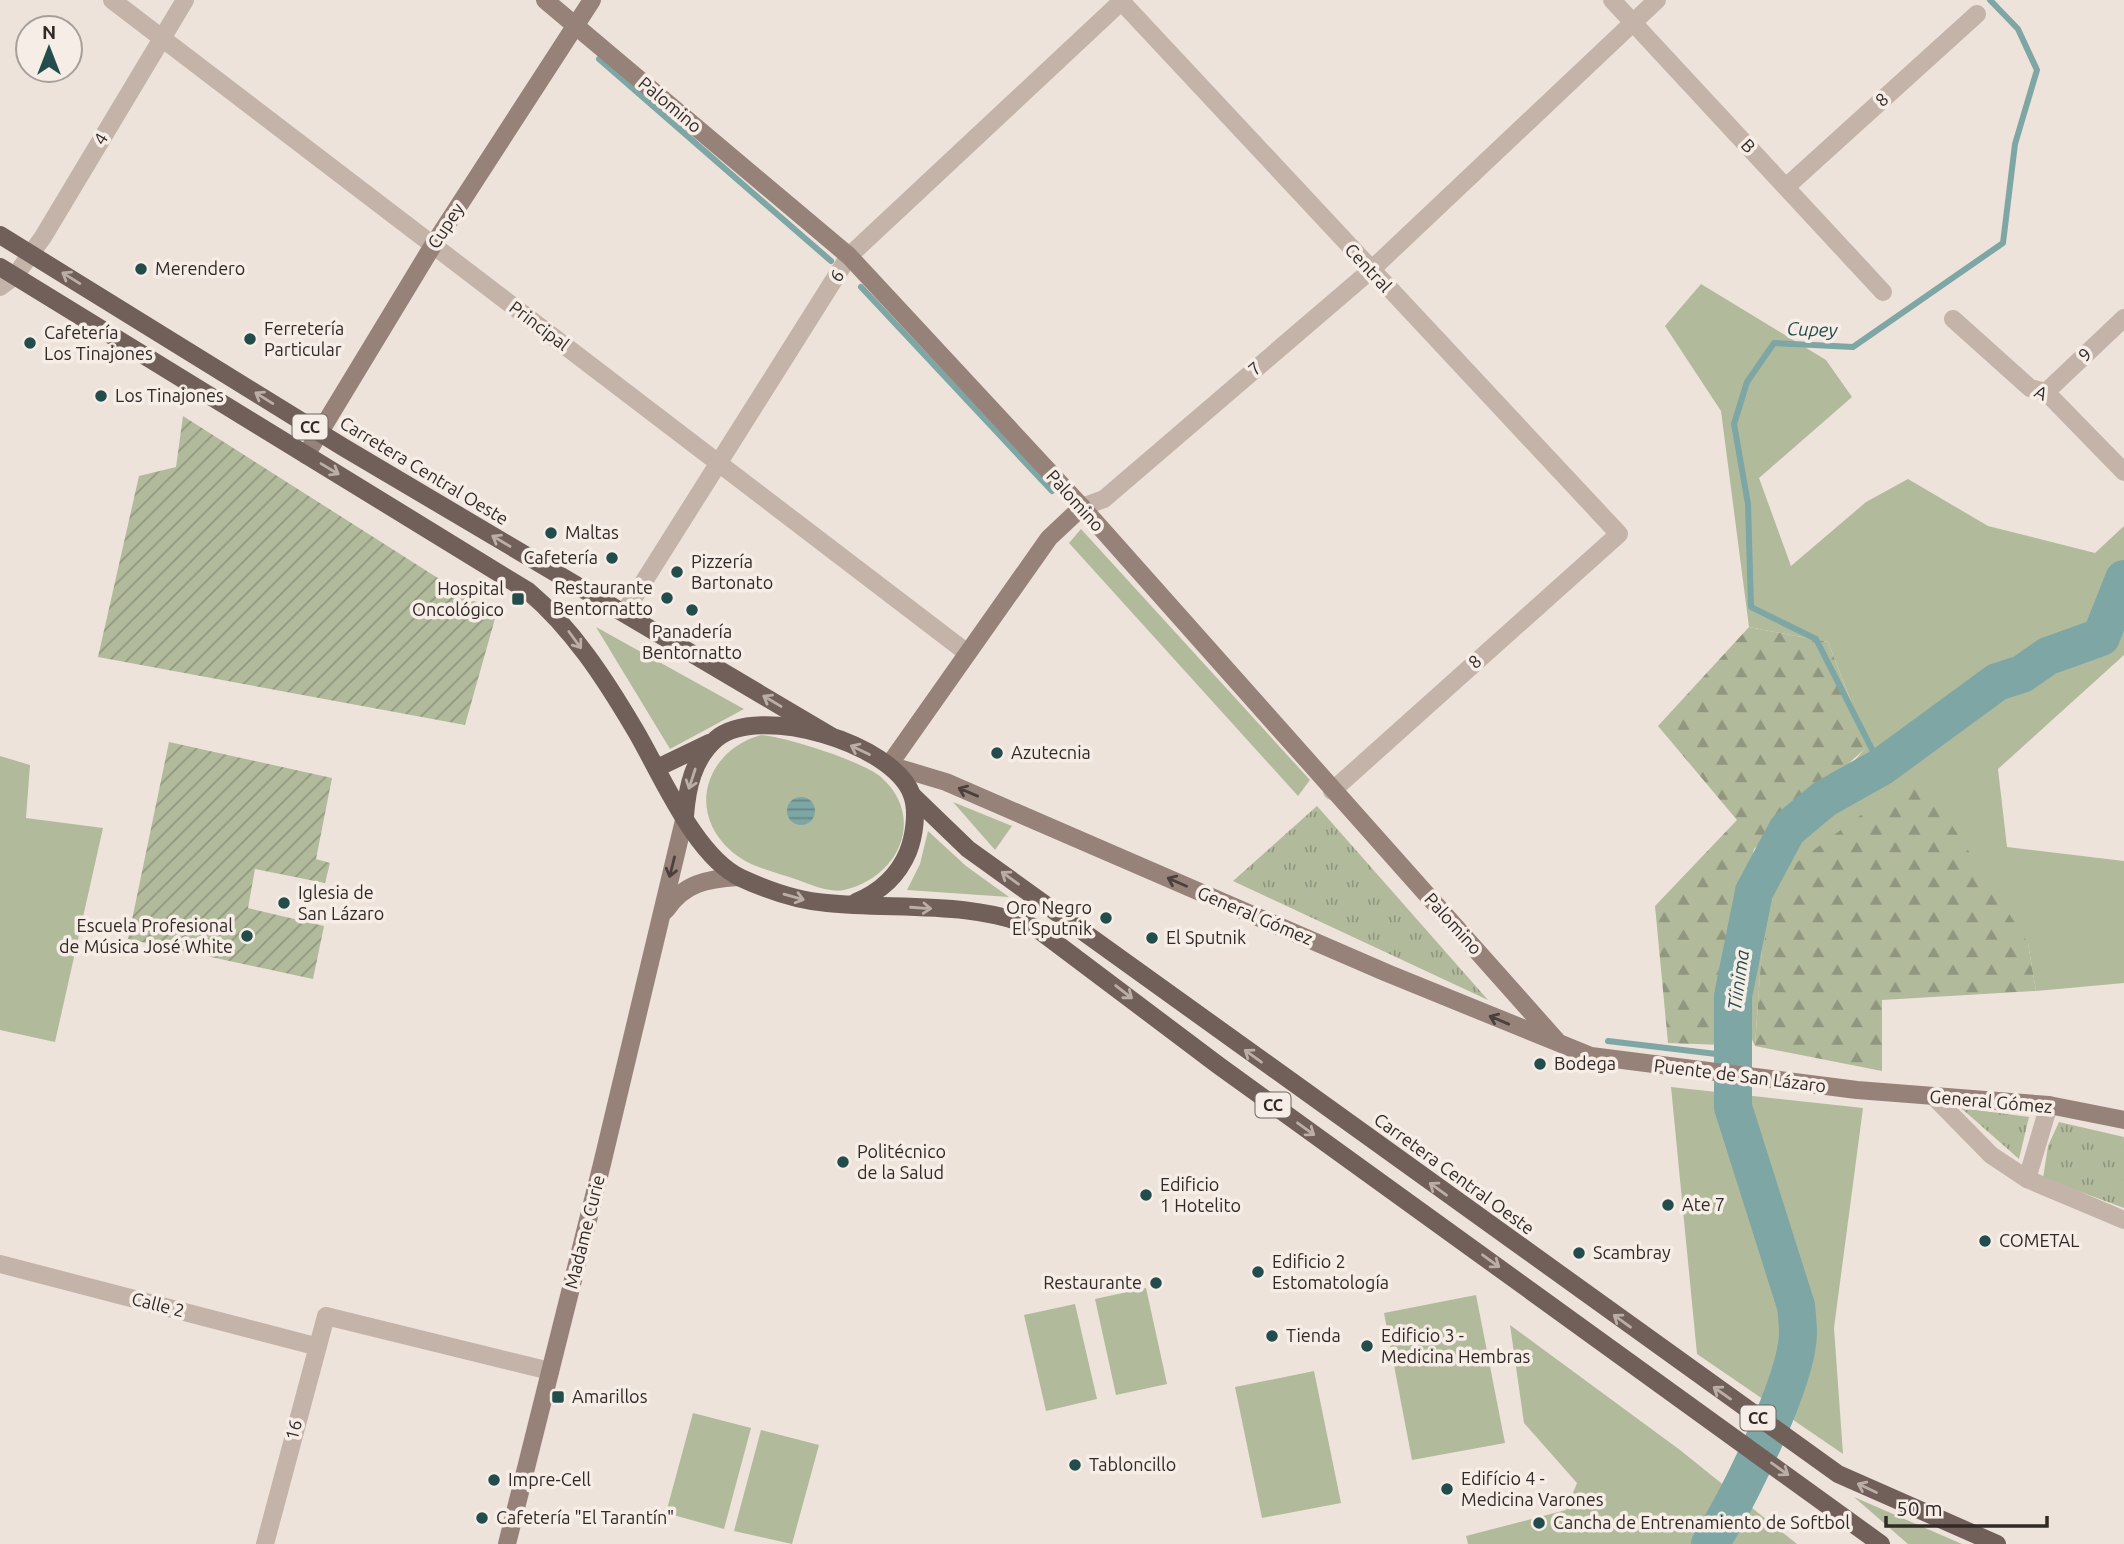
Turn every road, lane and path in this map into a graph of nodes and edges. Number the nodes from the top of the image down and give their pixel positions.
1 (112, 0) edge
2 (185, 0) edge
3 (545, 0) edge
4 (592, 0) edge
5 (1612, 0) edge
6 (1657, 0) edge
7 (1121, 1) edge
8 (1977, 14) dead end
9 (1633, 24) junction
10 (575, 25) junction
11 (162, 38) junction
12 (1786, 187) junction
13 (0, 235) edge
14 (432, 247) junction
15 (31, 254) junction
16 (849, 256) junction
17 (1370, 271) junction
18 (5, 277) edge
19 (1883, 292) dead end
20 (2124, 318) edge
21 (1953, 319) dead end
22 (2046, 392) junction
23 (319, 432) junction
24 (306, 455) junction
25 (721, 462) junction
26 (2124, 472) edge
27 (1082, 507) junction
28 (1619, 534) joint
29 (624, 613) junction
30 (966, 652) junction
31 (831, 736) junction
32 (715, 740) junction
33 (889, 765) junction
34 (657, 768) junction
35 (1332, 790) junction
36 (913, 796) junction
37 (685, 816) junction
38 (738, 877) junction
39 (852, 904) junction
40 (660, 919) junction
41 (1562, 1046) junction
42 (1623, 1063) joint
43 (1857, 1090) joint
44 (1934, 1097) junction
45 (2049, 1105) junction
46 (2124, 1121) edge
47 (2027, 1179) junction
48 (2124, 1220) edge
49 (0, 1264) edge
50 (315, 1346) junction
51 (551, 1371) junction
52 (265, 1544) edge
53 (507, 1544) edge
54 (1881, 1544) edge
55 (1997, 1544) edge

1 - 11 street, Principal
2 - 11 street, 4
3 - 10 street, Palomino
4 - 10 street, Cupey
5 - 9 street, B
6 - 9 street, 7
7 - 16 street, 6
7 - 17 street, Central
8 - 12 street, 8
9 - 12 street, B
9 - 17 street, 7
10 - 14 street, Cupey
10 - 16 street, Palomino
11 - 14 street, Principal
11 - 15 street, 4
12 - 19 street, B
13 - 15 main road, Carretera Central Oeste / CC
14 - 23 street, Cupey
14 - 25 street, Principal
15 - 18 street, 4
23 -> 15 main road, Carretera Central Oeste / CC
16 - 25 street, 6
16 - 27 street, Palomino
17 - 27 street, 7
17 - 28 street, Central
18 - 24 main road, CC
20 - 22 street, 9
21 - 22 street, A
22 - 26 street, A
23 - 24 street, Cupey
29 -> 23 main road, Carretera Central Oeste / CC
24 -> 34 main road, CC
25 - 29 street, 6
25 - 30 street, Principal
27 - 30 street, 7
27 - 35 street, Palomino
28 - 35 street, 8
31 -> 29 main road, Carretera Central Oeste / CC
30 - 33 street, 7
31 - 32 main road, CC
33 -> 31 main road, CC
32 - 34 main road
32 -> 37 main road
33 - 36 main road, CC
41 -> 33 street, General Gómez
34 - 37 main road, CC
35 - 41 street, Palomino
36 - 39 main road
55 -> 36 main road, Carretera Central Oeste / CC
37 - 38 main road, CC
37 -> 40 street, Madame Curie
38 -> 39 main road, CC
38 - 40 street, Madame Curie
39 -> 54 main road, CC
40 - 51 street, Madame Curie
41 - 42 street, General Gómez
42 - 43 street, Puente de San Lázaro
43 - 44 street, General Gómez
44 - 45 street, General Gómez
44 - 47 street
45 - 46 street, General Gómez
45 - 47 street
47 - 48 street
49 - 50 street, Calle 2
50 - 51 street, 16
50 - 52 street, 16
51 - 53 street, Madame Curie

